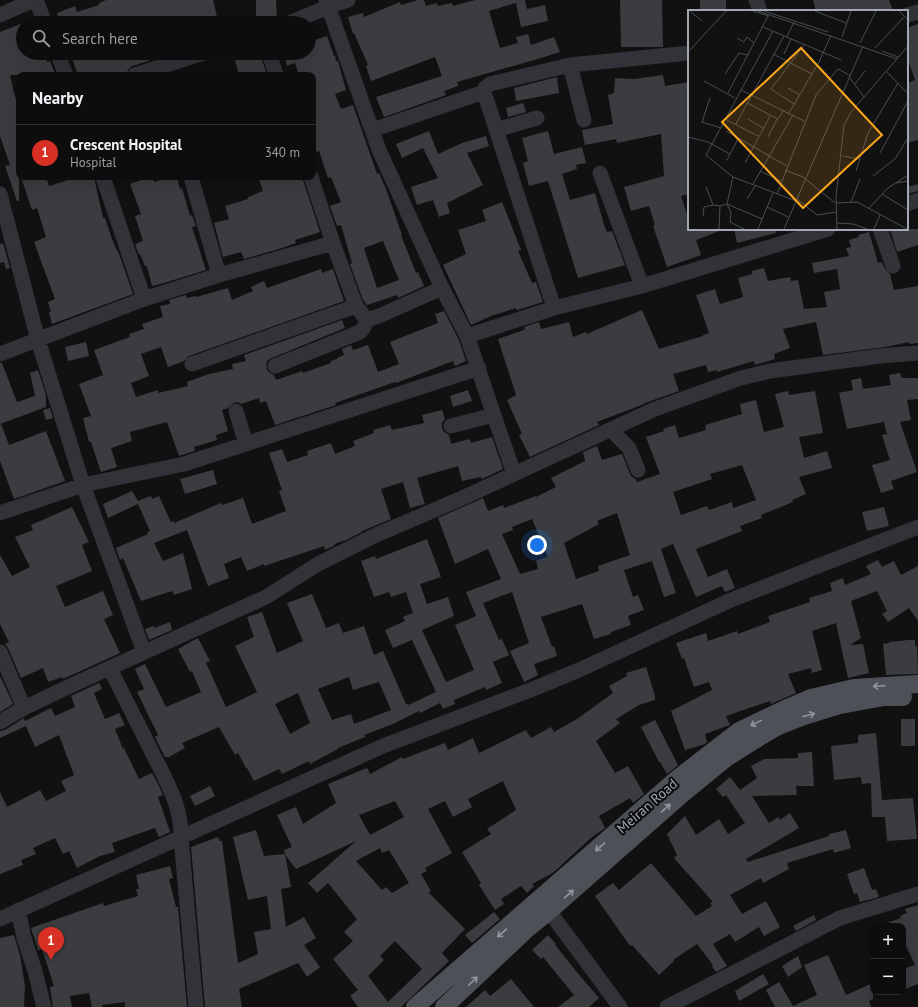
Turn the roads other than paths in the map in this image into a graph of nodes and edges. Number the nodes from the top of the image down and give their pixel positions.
1 (35, 0) edge
2 (348, 0) edge
3 (756, 0) edge
4 (327, 3) edge
5 (760, 10) edge
6 (918, 12) edge
7 (0, 15) edge
8 (908, 15) edge
9 (42, 16) edge
10 (302, 16) edge
11 (688, 53) edge
12 (60, 60) edge
13 (181, 60) edge
14 (271, 60) edge
15 (570, 65) junction
16 (65, 72) edge
17 (144, 72) edge
18 (275, 72) edge
19 (484, 92) junction
20 (537, 118) dead end
21 (584, 120) dead end
22 (372, 130) junction
23 (496, 130) junction
24 (600, 173) dead end
25 (104, 180) edge
26 (192, 180) edge
27 (311, 180) edge
28 (1, 199) edge
29 (918, 200) edge
30 (908, 204) edge
31 (825, 230) edge
32 (880, 230) edge
33 (333, 243) junction
34 (893, 266) dead end
35 (218, 275) junction
36 (642, 286) junction
37 (442, 288) junction
38 (144, 299) junction
39 (356, 306) junction
40 (554, 308) junction
41 (367, 320) junction
42 (467, 336) junction
43 (38, 340) junction
44 (918, 353) edge
45 (0, 354) edge
46 (192, 364) dead end
47 (275, 366) dead end
48 (479, 368) junction
49 (236, 412) dead end
50 (494, 415) junction
51 (451, 426) dead end
52 (614, 428) junction
53 (246, 444) junction
54 (638, 470) dead end
55 (514, 474) junction
56 (83, 485) junction
57 (0, 513) edge
58 (918, 527) edge
59 (0, 652) edge
60 (144, 652) junction
61 (110, 668) junction
62 (918, 684) edge
63 (918, 696) edge
64 (24, 708) junction
65 (0, 722) edge
66 (181, 837) junction
67 (918, 894) edge
68 (18, 910) junction
69 (550, 911) junction
70 (0, 919) edge
71 (44, 1007) edge
72 (196, 1007) edge
73 (415, 1007) edge
74 (444, 1007) edge
75 (620, 1007) edge
76 (667, 1007) edge

1 - 7 street
1 - 9 street
2 - 4 street
3 - 5 street
4 - 10 street
4 - 22 street
6 - 8 street
11 - 15 street
12 - 16 street
13 - 17 street
14 - 18 street
15 - 19 street
15 - 21 street
19 - 22 street
19 - 23 street
20 - 23 street
22 - 37 street
23 - 40 street
24 - 36 street
25 - 38 street
26 - 35 street
27 - 33 street
28 - 43 street
29 - 30 street
31 - 36 street
32 - 34 street
33 - 35 street
33 - 39 street
35 - 38 street
36 - 40 street
37 - 41 street
37 - 42 street
38 - 43 street
39 - 41 street
39 - 46 street
40 - 42 street
41 - 47 street
42 - 48 street
43 - 45 street
43 - 56 street
44 - 52 street
48 - 50 street
48 - 53 street
49 - 53 street
50 - 51 street
50 - 55 street
52 - 54 street
52 - 55 street
53 - 56 street
55 - 60 street
56 - 57 street
56 - 60 street
58 - 66 street
59 - 64 street
60 - 61 street
61 - 64 street
61 - 66 street
62 -> 73 main road, Meiran Road
69 -> 63 main road, Meiran Road
64 - 65 street
66 - 68 street
66 - 72 street
67 - 76 street
68 - 70 street
68 - 71 street
74 -> 69 main road, Meiran Road
69 - 75 street

